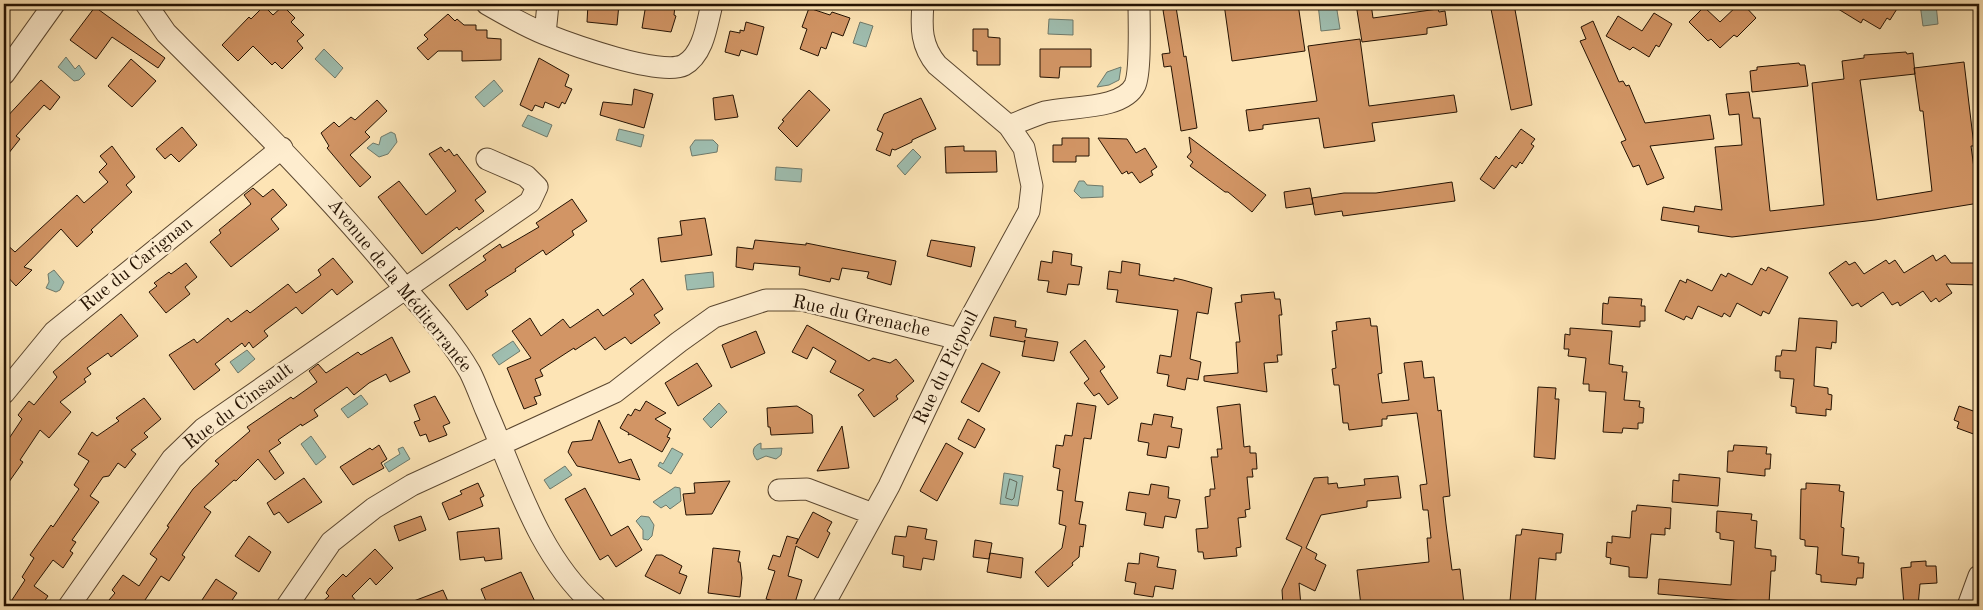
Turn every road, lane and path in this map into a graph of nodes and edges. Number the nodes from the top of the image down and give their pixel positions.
1 (54, 4) edge
2 (146, 4) edge
3 (487, 4) edge
4 (548, 4) edge
5 (712, 4) edge
6 (922, 4) edge
7 (1139, 4) edge
8 (545, 34) junction
9 (7, 65) edge
10 (1009, 126) junction
11 (282, 148) junction
12 (488, 159) dead end
13 (405, 288) junction
14 (959, 339) junction
15 (4, 393) edge
16 (502, 445) junction
17 (779, 490) dead end
18 (873, 514) junction
19 (1979, 576) edge
20 (69, 606) edge
21 (287, 606) edge
22 (594, 606) edge
23 (823, 606) edge
24 (1968, 606) edge

1 - 9 street
2 - 11 street, Avenue de la Méditerranée
3 - 8 street
4 - 8 street
5 - 8 street
6 - 10 street, Rue du Picpoul
7 - 10 street
10 - 14 street, Rue du Picpoul
11 - 13 street, Avenue de la Méditerranée
11 - 15 street, Rue du Carignan
12 - 13 street, Rue du Cinsault
13 - 16 street, Avenue de la Méditerranée
13 - 20 street, Rue du Cinsault
14 - 16 street, Rue du Grenache
14 - 18 street, Rue du Picpoul
16 - 21 street, Rue du Grenache
16 - 22 street, Avenue de la Méditerranée
17 - 18 street
18 - 23 street, Rue du Picpoul
19 - 24 street

